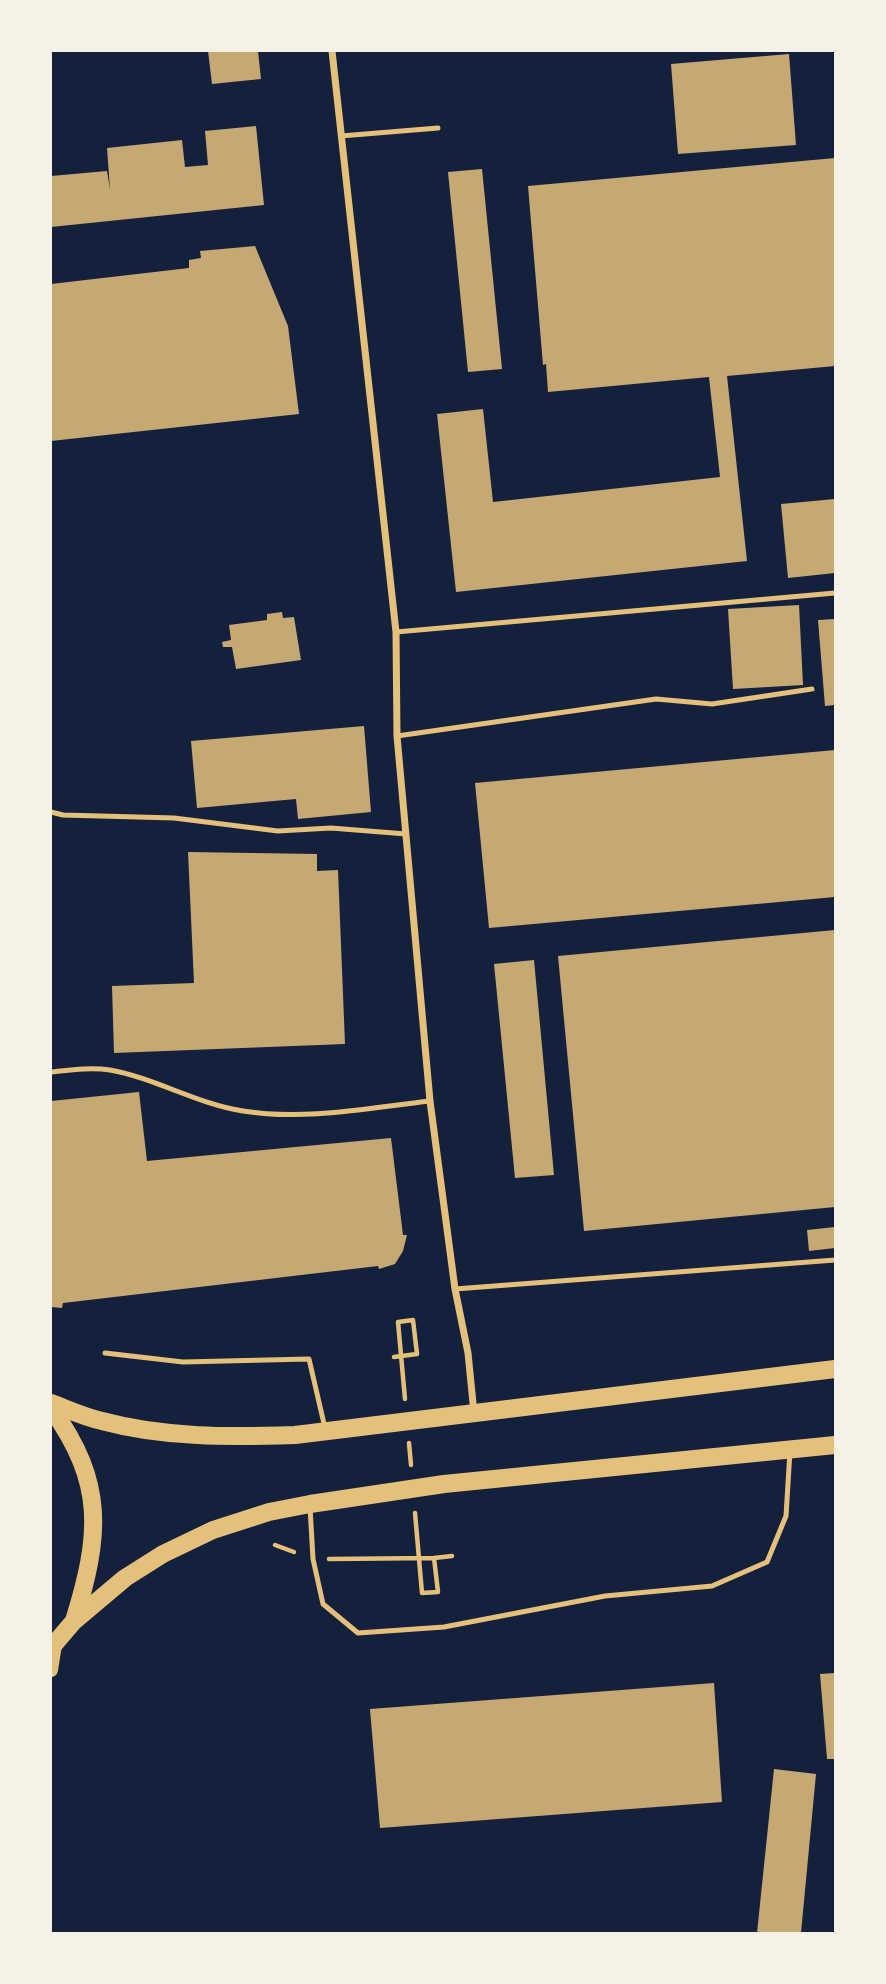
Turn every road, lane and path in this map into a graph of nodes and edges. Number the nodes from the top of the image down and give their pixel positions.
1 (332, 51) edge
2 (438, 128) dead end
3 (341, 136) junction
4 (835, 593) edge
5 (396, 632) junction
6 (812, 690) dead end
7 (397, 736) junction
8 (51, 812) edge
9 (406, 834) junction
10 (51, 1072) edge
11 (430, 1101) junction
12 (835, 1260) edge
13 (456, 1289) junction
14 (105, 1353) dead end
15 (394, 1357) dead end
16 (835, 1368) edge
17 (51, 1405) edge
18 (406, 1410) dead end
19 (474, 1414) junction
20 (325, 1432) junction
21 (408, 1438) dead end
22 (835, 1445) edge
23 (790, 1450) junction
24 (412, 1478) dead end
25 (310, 1504) junction
26 (414, 1505) dead end
27 (275, 1545) dead end
28 (453, 1556) dead end
29 (434, 1558) junction
30 (313, 1559) junction
31 (74, 1621) junction
32 (53, 1646) edge
33 (51, 1670) edge

1 - 3 street
2 - 3 lane
3 - 5 street
4 - 5 lane
5 - 7 street
6 - 7 lane
7 - 9 street
8 - 9 lane
9 - 11 street
10 - 11 lane
11 - 13 street
12 - 13 lane
13 - 19 street
14 - 20 lane
15 - 18 path
16 - 19 main road
17 - 20 main road
17 - 31 main road
19 - 20 main road
21 - 24 path
22 - 23 main road
23 - 25 main road
23 - 30 lane
25 - 30 lane
25 - 31 main road
26 - 29 path
27 - 30 path
28 - 29 path
29 - 30 path
31 - 32 main road
32 - 33 main road

